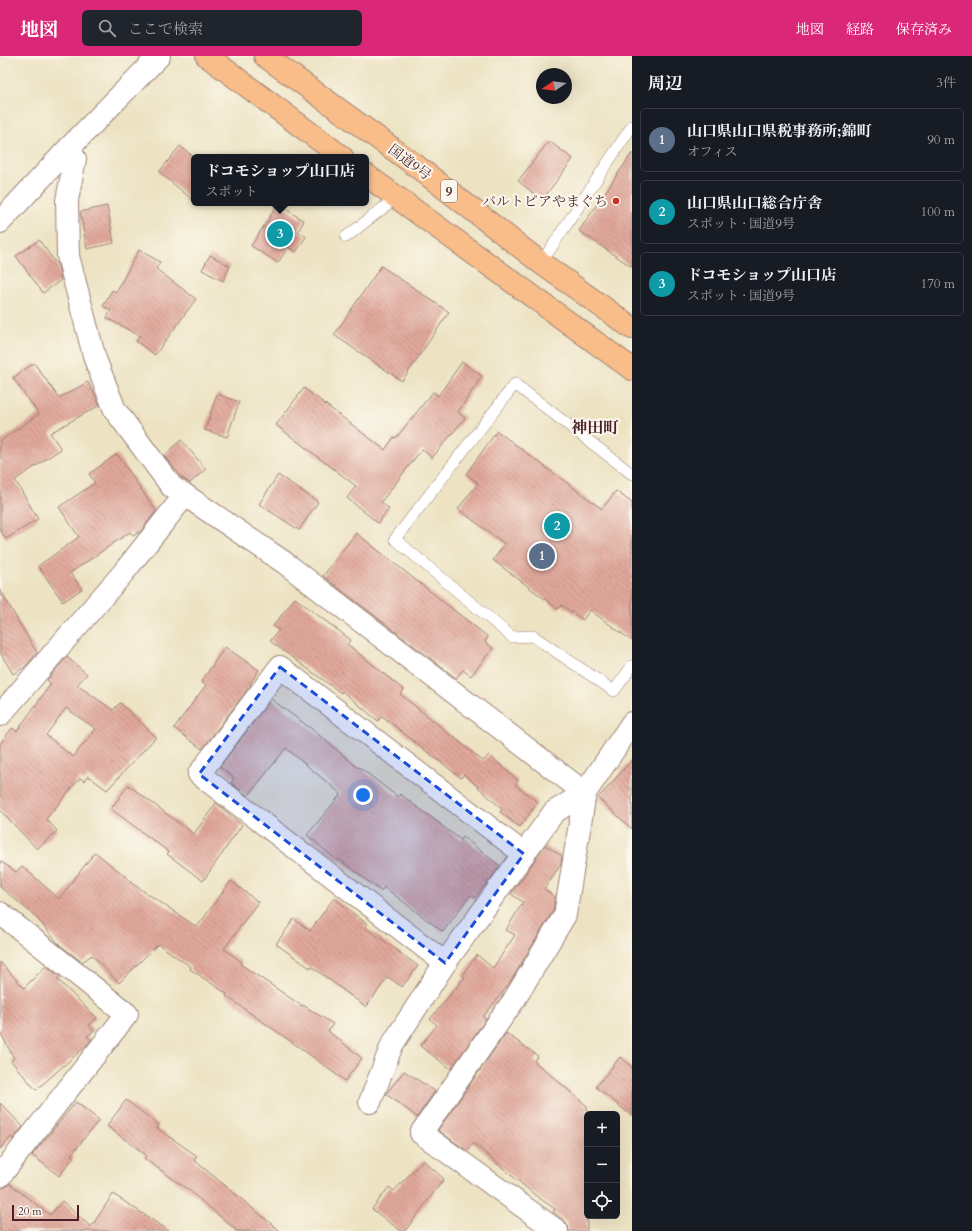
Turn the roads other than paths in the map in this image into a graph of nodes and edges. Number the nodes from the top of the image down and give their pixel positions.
1 (159, 56) edge
2 (207, 56) edge
3 (265, 56) edge
4 (632, 126) edge
5 (68, 149) junction
6 (338, 154) edge
7 (369, 177) edge
8 (396, 197) junction
9 (0, 222) edge
10 (346, 237) dead end
11 (541, 263) junction
12 (632, 328) edge
13 (632, 369) edge
14 (632, 474) edge
15 (185, 495) junction
16 (632, 666) edge
17 (0, 715) edge
18 (632, 722) edge
19 (585, 793) junction
20 (524, 854) junction
21 (0, 913) edge
22 (445, 963) junction
23 (370, 1102) dead end
24 (0, 1176) edge
25 (557, 1231) edge

1 - 5 street
2 - 6 highway
3 - 11 highway, 国道9号 / 9
4 - 11 lane
5 - 9 street
5 - 15 street
7 - 8 highway
8 - 10 lane
8 - 13 highway
11 - 12 highway, 国道9号 / 9
14 - 16 lane
15 - 17 street
15 - 19 street
18 - 19 street
19 - 20 street
19 - 25 street
20 - 22 street
20 - 22 street
21 - 24 street
22 - 23 street

